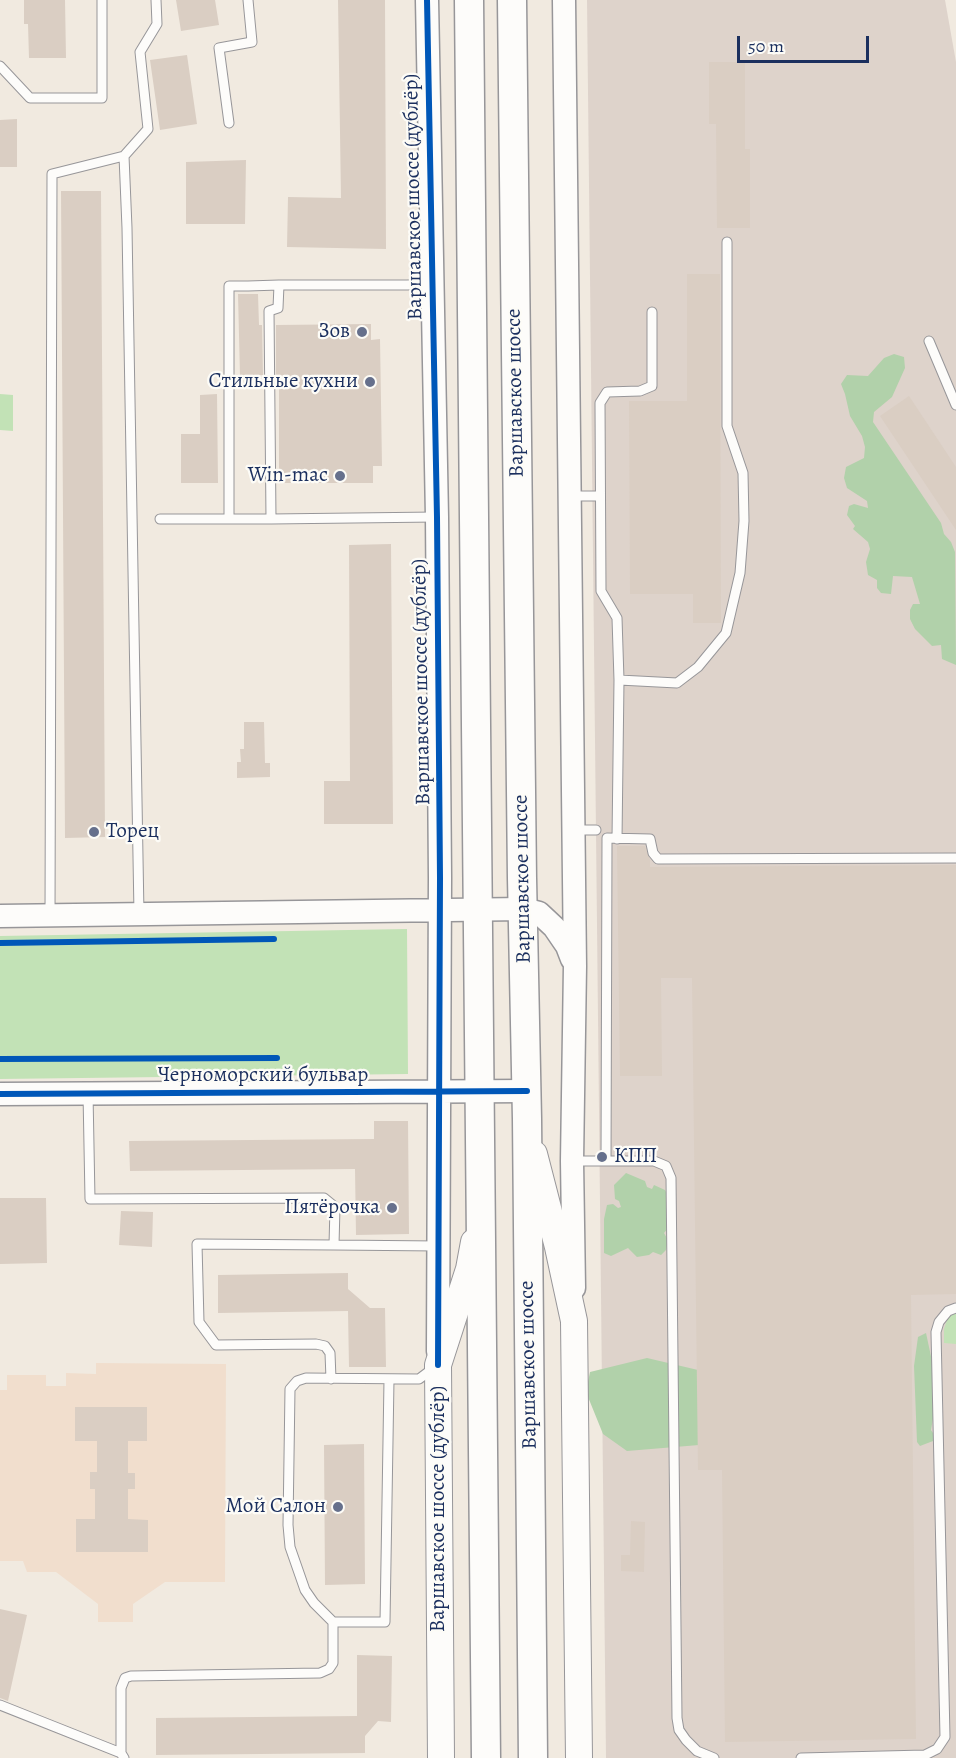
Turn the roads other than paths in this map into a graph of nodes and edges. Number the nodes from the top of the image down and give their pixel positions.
1 (102, 0) edge
2 (156, 0) edge
3 (248, 0) edge
4 (428, 0) edge
5 (469, 0) edge
6 (512, 0) edge
7 (564, 0) edge
8 (0, 66) edge
9 (229, 123) dead end
10 (124, 156) junction
11 (727, 242) dead end
12 (432, 284) junction
13 (279, 285) junction
14 (652, 312) dead end
15 (929, 341) dead end
16 (956, 405) edge
17 (569, 496) junction
18 (599, 496) junction
19 (437, 517) junction
20 (160, 519) dead end
21 (229, 519) junction
22 (270, 519) junction
23 (619, 680) junction
24 (617, 839) junction
25 (956, 858) edge
26 (523, 909) junction
27 (440, 910) junction
28 (479, 910) junction
29 (139, 914) junction
30 (0, 915) edge
31 (50, 915) junction
32 (575, 966) junction
33 (441, 1091) junction
34 (479, 1091) junction
35 (526, 1091) junction
36 (88, 1093) junction
37 (0, 1094) edge
38 (527, 1119) junction
39 (572, 1161) junction
40 (606, 1161) junction
41 (480, 1204) junction
42 (334, 1245) junction
43 (439, 1246) junction
44 (956, 1308) edge
45 (574, 1321) junction
46 (438, 1365) junction
47 (331, 1378) junction
48 (389, 1380) junction
49 (333, 1622) junction
50 (0, 1705) edge
51 (122, 1756) edge
52 (441, 1758) edge
53 (486, 1758) edge
54 (533, 1758) edge
55 (579, 1758) edge
56 (714, 1758) edge
57 (801, 1758) edge

1 - 8 lane
2 - 10 lane
3 - 9 lane
4 - 12 street, Варшавское шоссе (дублёр)
5 - 28 main road, Варшавское шоссе
6 - 26 main road, Варшавское шоссе
7 - 17 street
10 - 29 lane
10 - 31 lane
11 - 23 lane
12 - 13 lane
12 - 19 street, Варшавское шоссе (дублёр)
13 - 21 lane
13 - 22 lane
14 - 18 lane
15 - 16 lane
17 - 18 lane
17 - 32 street
18 - 23 lane
19 - 22 lane
19 - 27 street, Варшавское шоссе (дублёр)
20 - 21 lane
21 - 22 lane
23 - 24 lane
24 - 25 lane
24 - 40 lane
26 - 28 street
26 - 32 street
26 - 35 main road, Варшавское шоссе
27 - 28 street
27 - 29 street
27 - 33 street, Варшавское шоссе (дублёр)
28 - 34 main road, Варшавское шоссе
29 - 31 street
30 - 31 street
32 - 39 street
33 - 34 street, Черноморский бульвар
33 - 36 street, Черноморский бульвар
33 - 43 street, Варшавское шоссе (дублёр)
34 - 35 street, Черноморский бульвар
34 - 41 main road, Варшавское шоссе
35 - 38 main road, Варшавское шоссе
36 - 37 street, Черноморский бульвар
36 - 42 lane
38 - 45 main road
38 - 54 main road, Варшавское шоссе
39 - 40 lane
39 - 45 street
40 - 56 lane
41 - 46 main road
41 - 53 main road, Варшавское шоссе
42 - 43 lane
42 - 47 lane
43 - 46 street, Варшавское шоссе (дублёр)
44 - 57 lane
45 - 55 main road
46 - 48 lane
46 - 52 main road, Варшавское шоссе (дублёр)
47 - 48 lane
47 - 49 lane
48 - 49 lane
49 - 51 lane
50 - 51 lane

